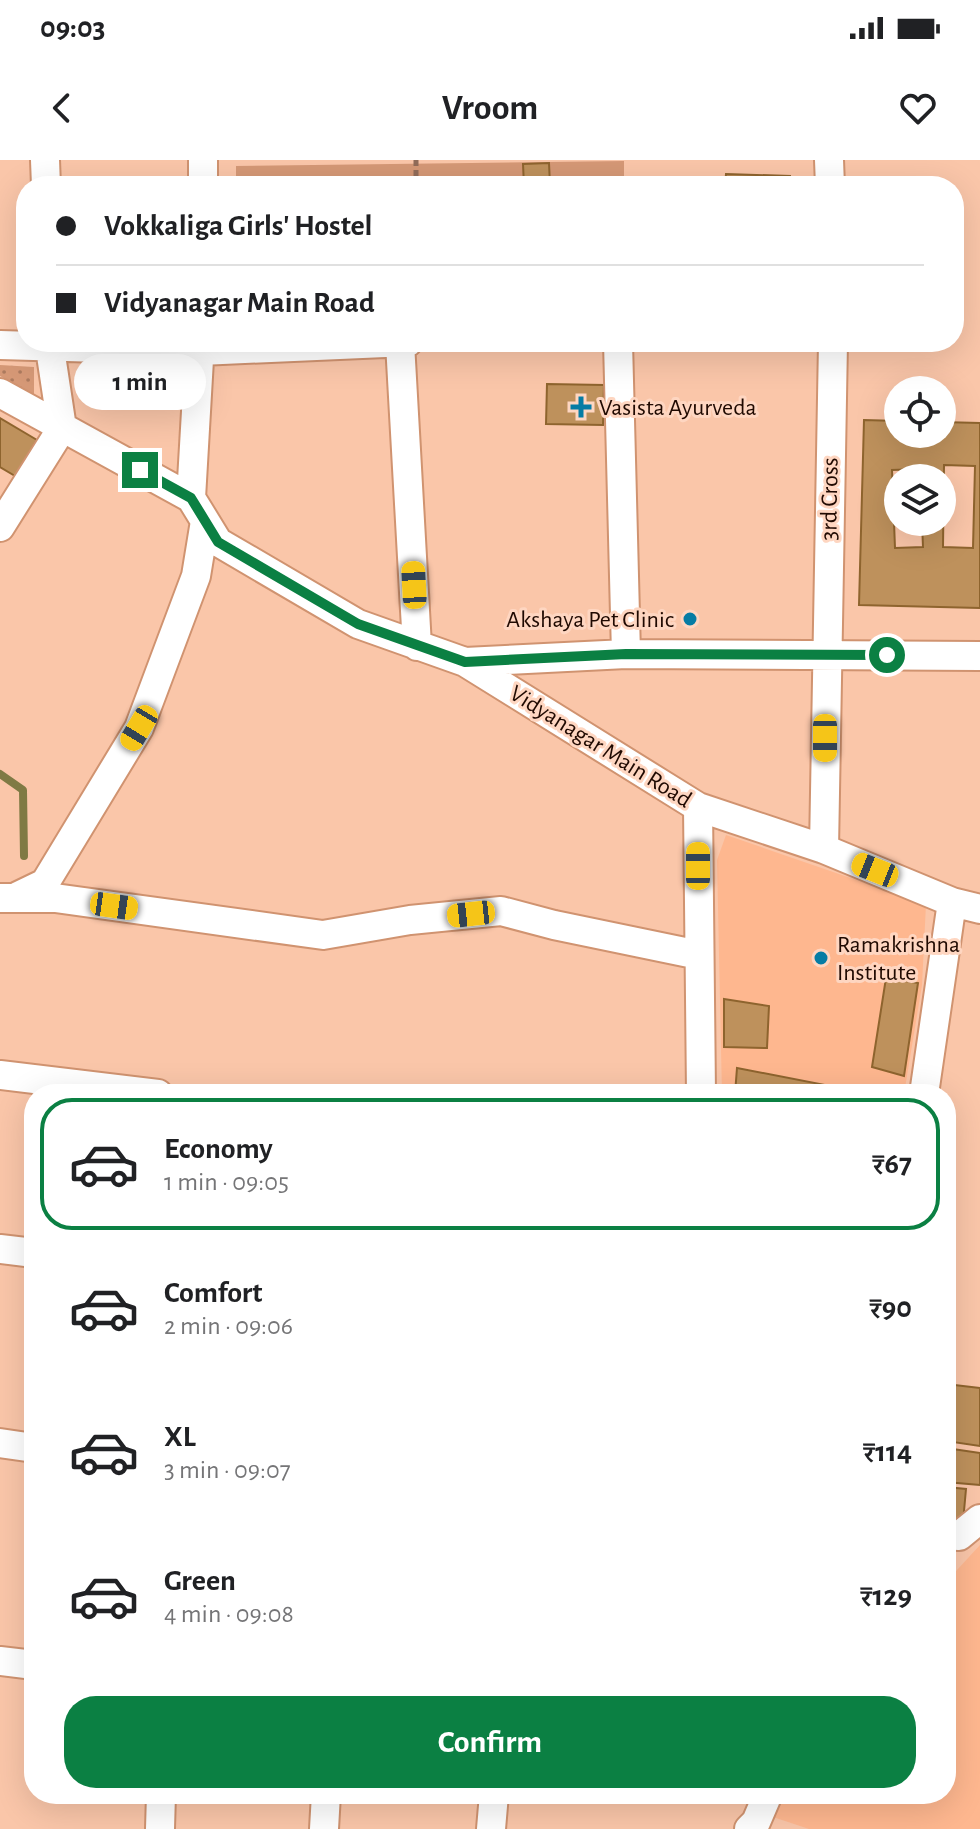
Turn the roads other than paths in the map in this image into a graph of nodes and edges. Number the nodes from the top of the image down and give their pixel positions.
1 (50, 352) edge
2 (200, 352) edge
3 (401, 352) edge
4 (618, 352) edge
5 (833, 352) edge
6 (0, 393) edge
7 (62, 428) junction
8 (198, 509) junction
9 (0, 527) edge
10 (417, 646) junction
11 (626, 654) junction
12 (825, 655) junction
13 (980, 656) edge
14 (465, 662) junction
15 (698, 807) junction
16 (824, 849) junction
17 (7, 898) edge
18 (952, 902) junction
19 (980, 909) edge
20 (699, 955) junction
21 (0, 1075) edge
22 (75, 1084) edge
23 (701, 1084) edge
24 (925, 1084) edge
25 (0, 1249) edge
26 (24, 1252) edge
27 (0, 1443) edge
28 (24, 1447) edge
29 (0, 1661) edge
30 (24, 1664) edge
31 (161, 1804) edge
32 (325, 1804) edge
33 (493, 1804) edge
34 (765, 1804) edge
35 (759, 1827) edge
36 (160, 1829) edge
37 (324, 1829) edge
38 (491, 1829) edge

1 - 7 street
2 - 8 street
3 - 10 street
4 - 11 street
5 - 12 street, 3rd Cross
6 - 7 street, Vidyanagar Main Road
7 - 8 street, Vidyanagar Main Road
7 - 9 street
8 - 10 street, Vidyanagar Main Road
8 - 17 street
10 - 14 street, Vidyanagar Main Road
11 - 12 street
11 - 14 street
12 - 13 street
12 - 16 street, 3rd Cross
14 - 15 street, Vidyanagar Main Road
15 - 16 street, Vidyanagar Main Road
15 - 20 street
16 - 18 street, Vidyanagar Main Road
17 - 20 street
18 - 19 street, Vidyanagar Main Road
18 - 24 street
20 - 23 street
21 - 22 street
25 - 26 street
27 - 28 street
29 - 30 street
31 - 36 street
32 - 37 street
33 - 38 street
34 - 35 street

